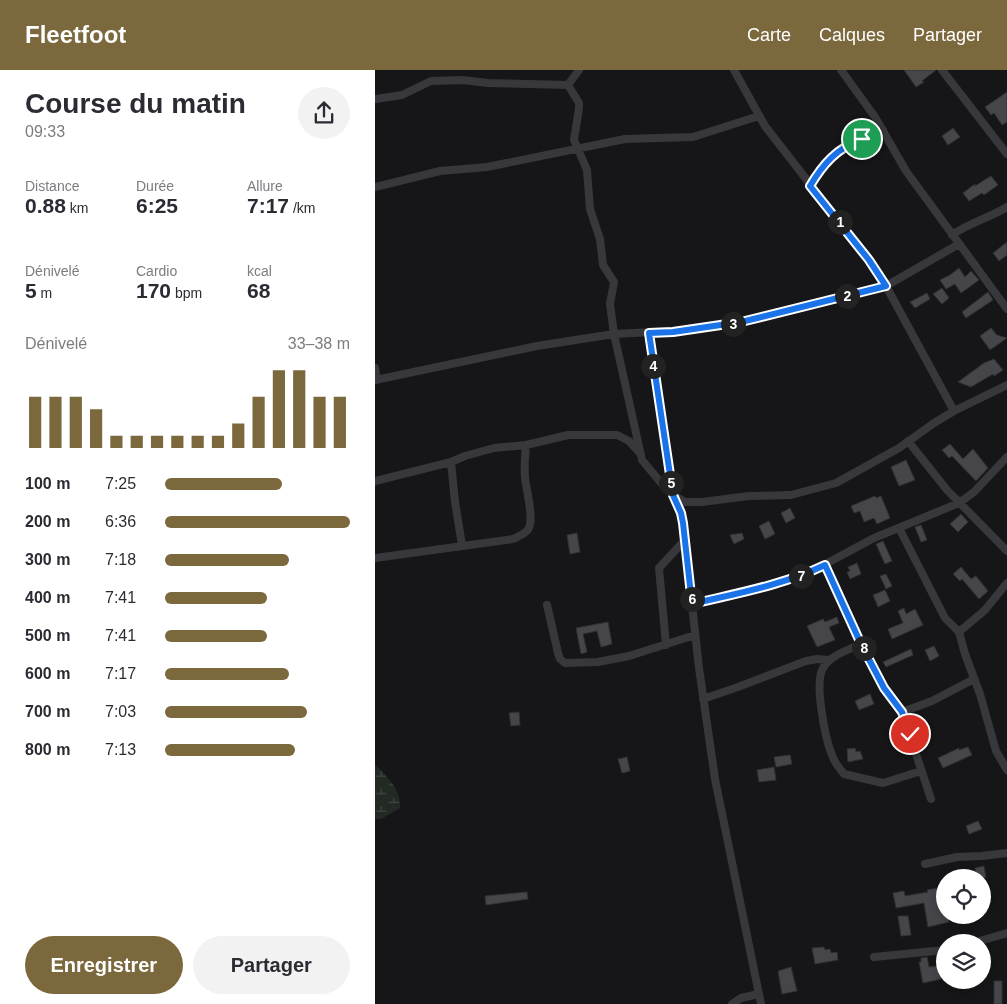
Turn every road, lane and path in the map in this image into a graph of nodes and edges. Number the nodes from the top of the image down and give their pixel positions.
1 (579, 70) edge
2 (734, 70) edge
3 (841, 70) edge
4 (941, 70) edge
5 (568, 85) junction
6 (375, 99) edge
7 (759, 116) junction
8 (883, 130) junction
9 (577, 148) junction
10 (1007, 154) edge
11 (810, 186) junction
12 (375, 187) edge
13 (1007, 206) edge
14 (952, 235) junction
15 (959, 244) junction
16 (886, 286) junction
17 (1007, 309) edge
18 (649, 333) junction
19 (614, 334) junction
20 (375, 368) edge
21 (376, 380) edge
22 (1007, 385) edge
23 (954, 411) junction
24 (908, 441) junction
25 (526, 446) junction
26 (641, 455) junction
27 (1007, 457) edge
28 (451, 462) junction
29 (375, 481) edge
30 (673, 495) junction
31 (959, 503) junction
32 (899, 528) junction
33 (684, 542) junction
34 (462, 545) junction
35 (1007, 551) edge
36 (375, 558) edge
37 (825, 565) junction
38 (1007, 583) edge
39 (692, 604) junction
40 (547, 605) dead end
41 (959, 632) junction
42 (695, 635) junction
43 (861, 644) junction
44 (666, 645) junction
45 (829, 660) junction
46 (974, 679) junction
47 (703, 699) junction
48 (902, 712) junction
49 (1007, 770) edge
50 (921, 771) junction
51 (931, 799) dead end
52 (1007, 853) edge
53 (925, 864) dead end
54 (1007, 934) edge
55 (991, 938) edge
56 (936, 951) edge
57 (874, 957) dead end
58 (759, 994) junction
59 (732, 1004) edge
60 (761, 1004) edge

1 - 5 street
2 - 7 street
3 - 8 street
4 - 10 street
5 - 6 street
5 - 9 street
7 - 9 street
7 - 11 street
8 - 11 street
8 - 14 street
9 - 12 street
9 - 19 street
11 - 16 street
13 - 14 street
14 - 15 street
15 - 16 street
15 - 17 street
16 - 18 street
16 - 23 street
18 - 19 street
18 - 30 street
19 - 21 street
19 - 26 street
20 - 21 street
22 - 23 street
23 - 24 street
24 - 30 street
24 - 31 street
25 - 26 street
25 - 28 street
25 - 34 street
26 - 30 street
27 - 31 street
28 - 29 street
28 - 34 street
30 - 33 street
31 - 32 street
31 - 35 street
32 - 37 street
32 - 41 street
33 - 39 street
33 - 44 street
34 - 36 street
37 - 39 street
37 - 43 street
38 - 41 street
39 - 42 street
40 - 44 street
41 - 46 street
42 - 44 street
42 - 47 street
43 - 45 street
43 - 48 street
45 - 47 street
45 - 50 street
46 - 48 street
46 - 49 street
47 - 58 street
48 - 50 street
50 - 51 street
52 - 53 street
54 - 55 street
56 - 57 street
58 - 59 street
58 - 60 street

